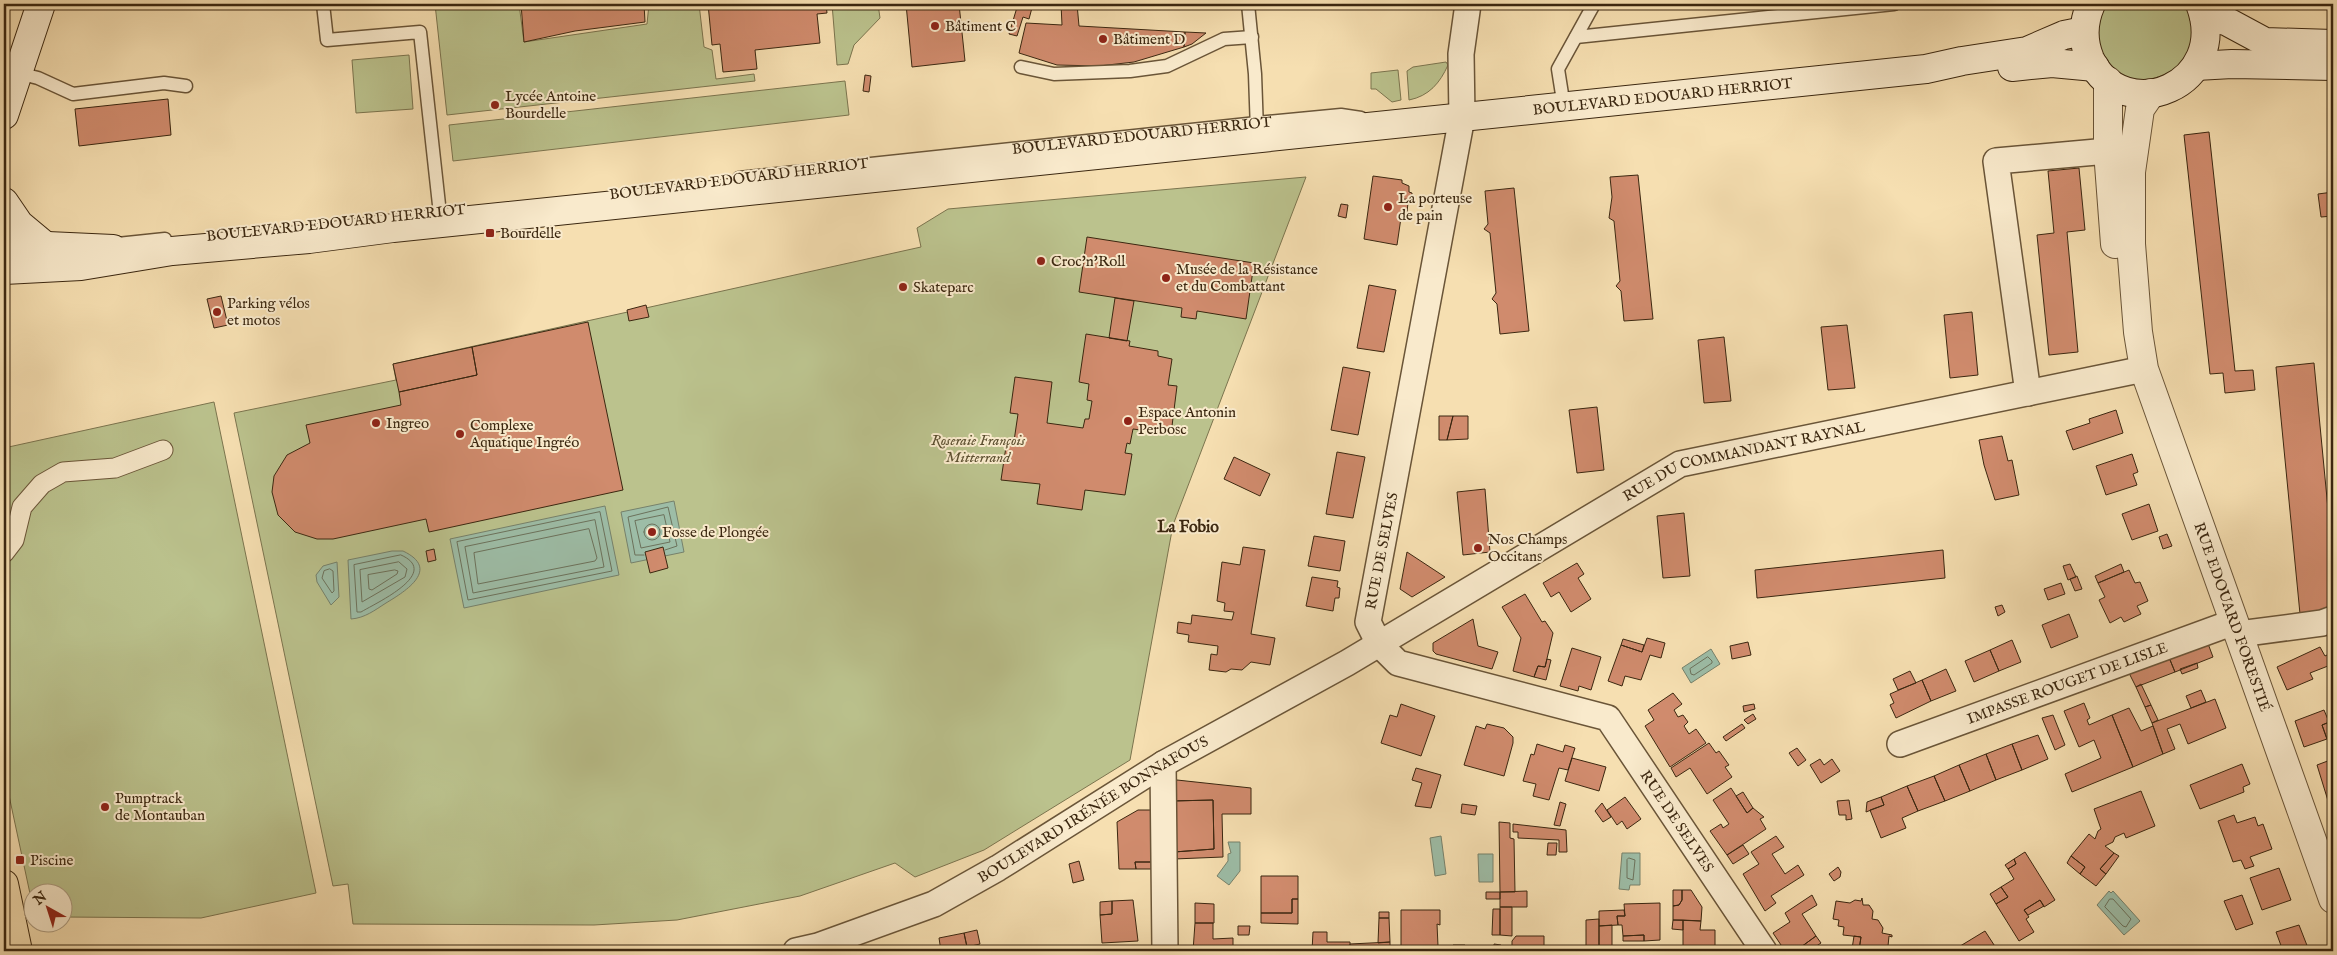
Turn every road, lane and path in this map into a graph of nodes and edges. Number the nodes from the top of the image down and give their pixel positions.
1 (40, 4) edge
2 (323, 4) edge
3 (1248, 4) edge
4 (1468, 4) edge
5 (1594, 4) edge
6 (1894, 4) edge
7 (2091, 4) edge
8 (2202, 10) edge
9 (2084, 31) junction
10 (1252, 37) junction
11 (1576, 37) junction
12 (2333, 44) edge
13 (2196, 66) junction
14 (2333, 66) edge
15 (1021, 67) dead end
16 (1926, 69) junction
17 (18, 73) junction
18 (2101, 74) junction
19 (186, 86) dead end
20 (2151, 93) junction
21 (1564, 107) junction
22 (4, 115) edge
23 (1462, 117) junction
24 (1257, 131) junction
25 (2108, 151) junction
26 (728, 180) dead end
27 (698, 183) dead end
28 (4, 202) edge
29 (441, 218) junction
30 (4, 244) edge
31 (43, 244) junction
32 (79, 247) junction
33 (172, 251) junction
34 (4, 270) edge
35 (2138, 332) junction
36 (2144, 369) junction
37 (2028, 393) junction
38 (163, 450) dead end
39 (4, 552) edge
40 (2333, 619) edge
41 (2236, 628) junction
42 (1379, 644) junction
43 (1900, 744) dead end
44 (1163, 764) junction
45 (4, 884) edge
46 (2333, 899) edge
47 (18, 951) edge
48 (796, 951) edge
49 (1165, 951) edge
50 (1764, 951) edge

1 - 17 main road
2 - 29 lane
3 - 10 lane
4 - 23 street, RUE DE SELVES
5 - 11 lane
6 - 11 lane
7 - 9 main road
8 - 12 main road
8 - 13 main road
9 - 16 main road, BOULEVARD EDOUARD HERRIOT
9 - 18 main road
10 - 15 lane
10 - 24 lane
11 - 21 lane
13 - 14 main road
13 - 20 main road
16 - 18 main road, BOULEVARD EDOUARD HERRIOT
16 - 21 main road, BOULEVARD EDOUARD HERRIOT
17 - 19 lane
17 - 22 main road
18 - 20 main road, BOULEVARD EDOUARD HERRIOT
18 - 25 main road, RUE EDOUARD FORESTIÉ
20 - 35 main road, RUE EDOUARD FORESTIÉ
21 - 23 main road, BOULEVARD EDOUARD HERRIOT
23 - 24 main road, BOULEVARD EDOUARD HERRIOT
23 - 42 street, RUE DE SELVES
24 - 26 lane, BOULEVARD EDOUARD HERRIOT
24 - 29 main road, BOULEVARD EDOUARD HERRIOT
25 - 35 main road, RUE EDOUARD FORESTIÉ
25 - 37 street
27 - 29 lane, BOULEVARD EDOUARD HERRIOT
28 - 31 main road
29 - 32 lane, BOULEVARD EDOUARD HERRIOT
29 - 33 main road, BOULEVARD EDOUARD HERRIOT
30 - 31 main road, BOULEVARD EDOUARD HERRIOT
31 - 32 main road, BOULEVARD EDOUARD HERRIOT
32 - 33 main road, BOULEVARD EDOUARD HERRIOT
33 - 34 main road, BOULEVARD EDOUARD HERRIOT
35 - 36 main road, RUE EDOUARD FORESTIÉ
36 - 37 street, RUE DU COMMANDANT RAYNAL
36 - 41 main road, RUE EDOUARD FORESTIÉ
37 - 42 street, RUE DU COMMANDANT RAYNAL
38 - 39 street
40 - 41 street, IMPASSE ROUGET DE LISLE
41 - 43 street, IMPASSE ROUGET DE LISLE
41 - 46 main road, RUE EDOUARD FORESTIÉ
42 - 44 street, BOULEVARD IRÉNÉE BONNAFOUS
42 - 50 street, RUE DE SELVES
44 - 48 street, BOULEVARD IRÉNÉE BONNAFOUS
44 - 49 street
45 - 47 main road

